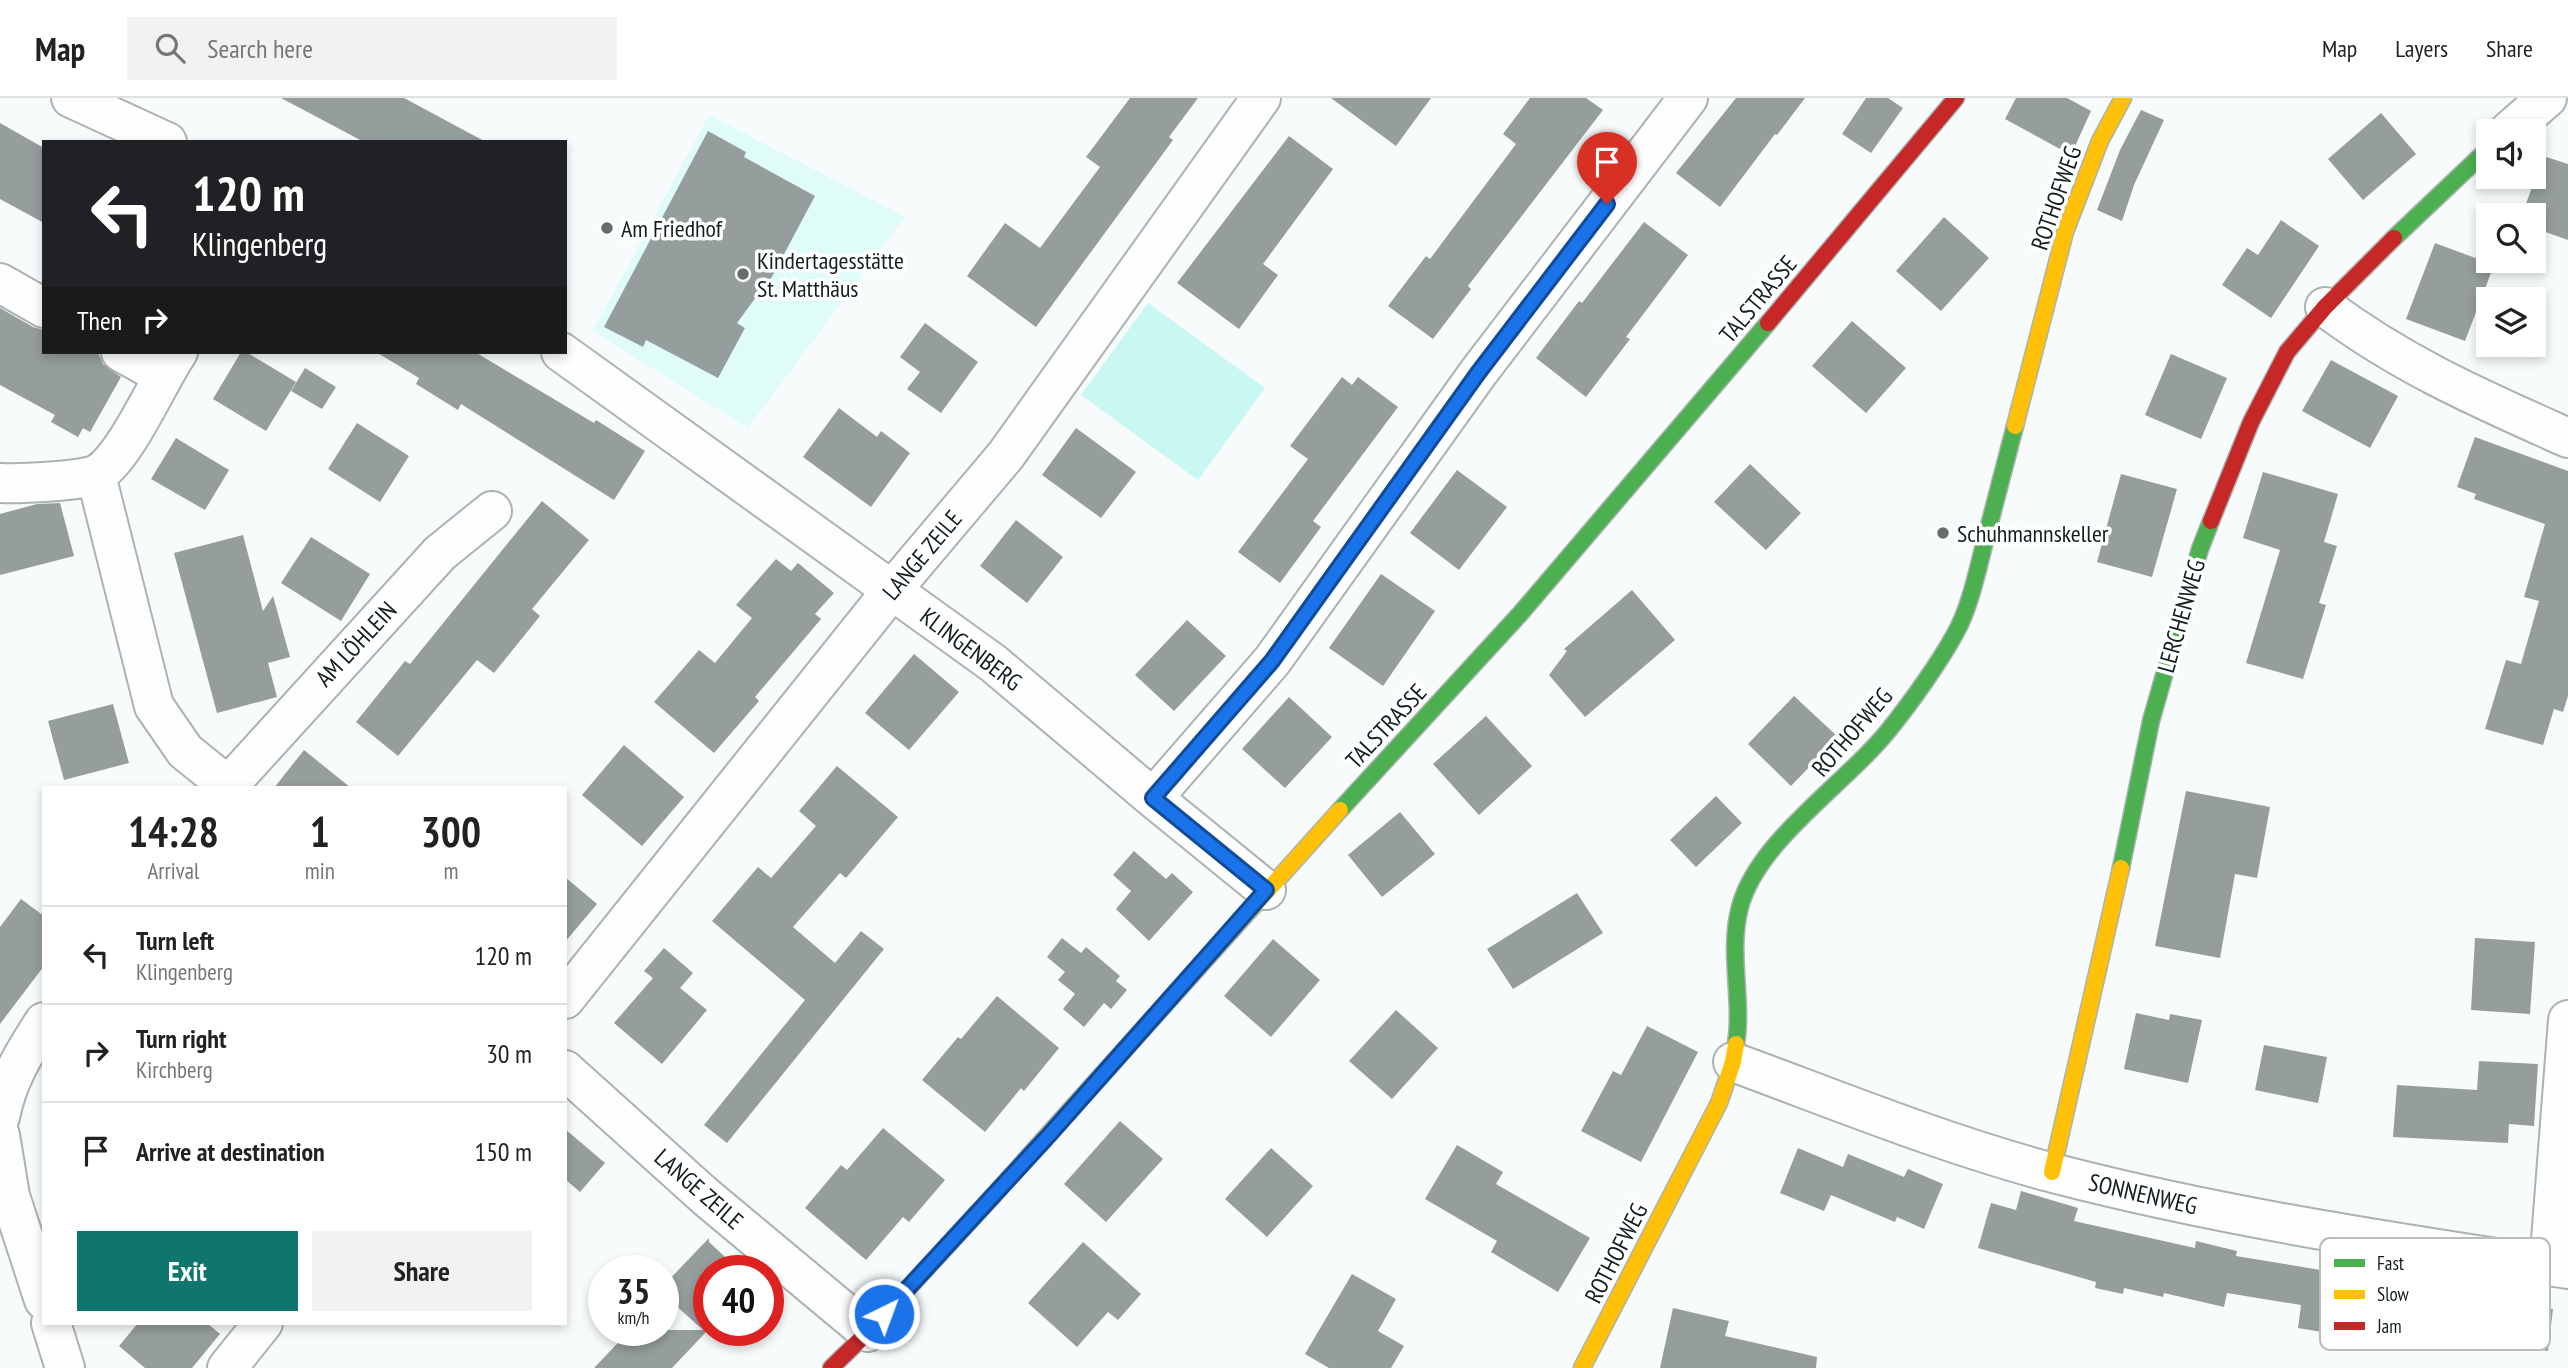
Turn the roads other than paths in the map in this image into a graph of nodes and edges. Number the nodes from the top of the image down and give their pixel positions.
1 (72, 98) edge
2 (1261, 98) edge
3 (1688, 98) edge
4 (1956, 98) edge
5 (2123, 98) edge
6 (2547, 98) edge
7 (2523, 119) edge
8 (163, 140) edge
9 (2476, 160) edge
10 (0, 283) edge
11 (42, 307) edge
12 (2325, 307) junction
13 (130, 354) edge
14 (564, 354) edge
15 (170, 363) edge
16 (2568, 438) edge
17 (96, 475) junction
18 (0, 483) edge
19 (492, 511) dead end
20 (892, 590) junction
21 (227, 786) edge
22 (1153, 798) junction
23 (1266, 890) junction
24 (567, 996) edge
25 (2568, 1020) edge
26 (42, 1025) edge
27 (1733, 1062) junction
28 (567, 1072) edge
29 (0, 1117) edge
30 (0, 1135) edge
31 (2052, 1172) junction
32 (2378, 1238) edge
33 (2559, 1268) edge
34 (42, 1294) edge
35 (52, 1325) edge
36 (261, 1325) edge
37 (868, 1332) junction
38 (65, 1368) edge
39 (227, 1368) edge
40 (831, 1368) edge
41 (1582, 1368) edge

1 - 8 street
2 - 20 street, LANGE ZEILE
3 - 22 street
4 - 23 street, TALSTRASSE
5 - 27 street, ROTHOFWEG
6 - 7 street
9 - 12 street, LERCHENWEG
10 - 11 street
12 - 16 street
12 - 31 street, LERCHENWEG
13 - 15 street
14 - 20 street, KLINGENBERG
15 - 17 street
17 - 18 street
17 - 21 street, AM LÖHLEIN
19 - 21 street, AM LÖHLEIN
20 - 22 street, KLINGENBERG
20 - 24 street, LANGE ZEILE
22 - 23 street, KLINGENBERG
23 - 37 street, TALSTRASSE
25 - 33 street
26 - 29 street
27 - 31 street, SONNENWEG
27 - 41 street, ROTHOFWEG
28 - 37 street, LANGE ZEILE
30 - 34 street
31 - 32 street, SONNENWEG
35 - 38 street
36 - 39 street
37 - 40 street, TALSTRASSE

